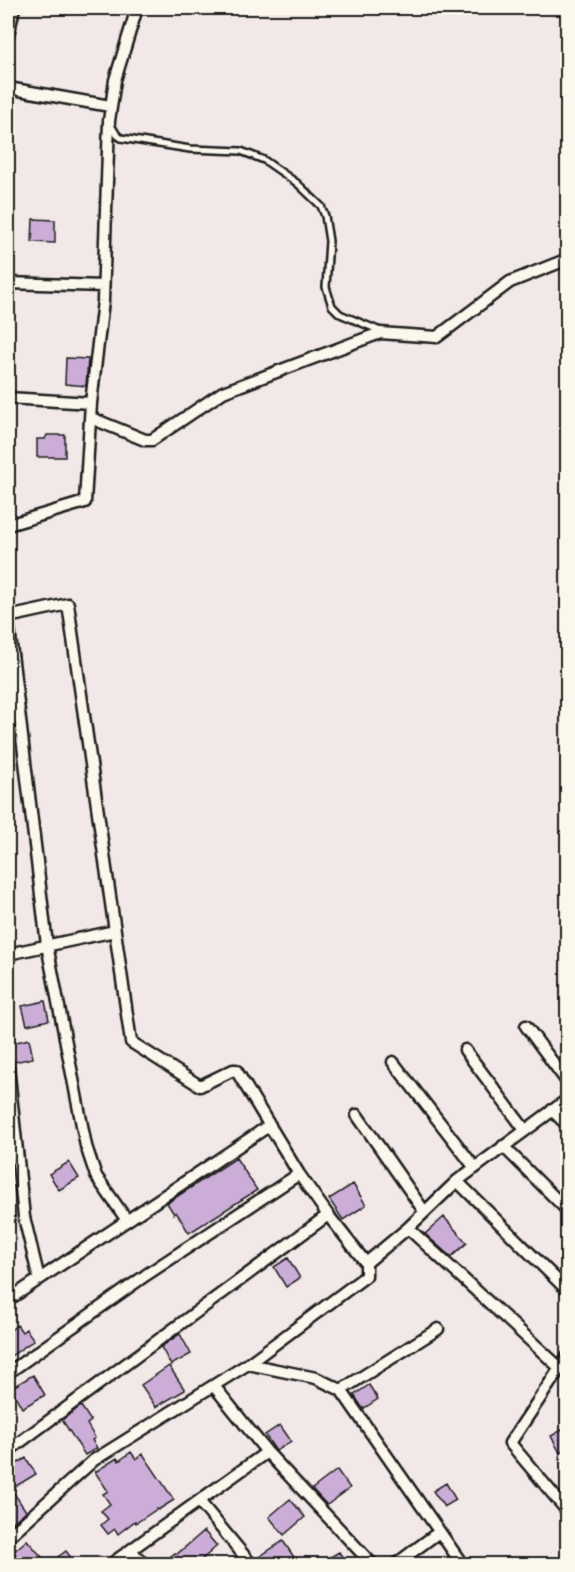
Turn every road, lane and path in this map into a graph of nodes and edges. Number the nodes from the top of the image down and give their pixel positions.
1 (14, 8) edge
2 (137, 8) edge
3 (8, 35) edge
4 (8, 88) edge
5 (111, 106) junction
6 (109, 122) junction
7 (567, 259) edge
8 (8, 283) edge
9 (103, 286) junction
10 (383, 332) junction
11 (8, 398) edge
12 (91, 403) junction
13 (91, 418) junction
14 (8, 525) edge
15 (8, 618) edge
16 (115, 931) junction
17 (47, 945) junction
18 (8, 954) edge
19 (526, 1026) dead end
20 (465, 1050) dead end
21 (393, 1062) dead end
22 (8, 1066) edge
23 (567, 1083) edge
24 (567, 1099) edge
25 (552, 1110) junction
26 (357, 1115) dead end
27 (270, 1125) junction
28 (567, 1126) edge
29 (525, 1130) junction
30 (503, 1146) junction
31 (475, 1168) junction
32 (299, 1174) junction
33 (457, 1181) junction
34 (424, 1211) junction
35 (567, 1211) edge
36 (328, 1215) junction
37 (126, 1219) junction
38 (408, 1228) junction
39 (366, 1263) junction
40 (39, 1279) junction
41 (567, 1291) edge
42 (8, 1300) edge
43 (438, 1329) dead end
44 (567, 1356) edge
45 (248, 1364) junction
46 (560, 1368) junction
47 (8, 1373) edge
48 (214, 1386) junction
49 (341, 1390) junction
50 (8, 1451) edge
51 (267, 1452) junction
52 (199, 1501) junction
53 (567, 1512) edge
54 (439, 1532) junction
55 (8, 1537) edge
56 (131, 1550) junction
57 (111, 1564) edge
58 (143, 1564) edge
59 (251, 1564) edge
60 (372, 1564) edge
61 (396, 1564) edge
62 (462, 1564) edge

1 - 3 street
2 - 5 street
4 - 5 street
5 - 6 street
6 - 9 street
6 - 10 lane
7 - 10 street
8 - 9 street
9 - 12 street
10 - 13 street
11 - 12 street
12 - 13 street
13 - 14 street
15 - 16 street
15 - 17 street
16 - 17 street
16 - 27 street
17 - 18 street
17 - 37 street
19 - 23 street
20 - 29 street
21 - 31 street
22 - 40 street
24 - 25 street
25 - 28 street
25 - 29 street
26 - 34 street
27 - 32 street
27 - 37 street
29 - 30 street
30 - 31 street
30 - 35 street
31 - 33 street
32 - 36 street
32 - 47 street
33 - 34 street
33 - 41 street
34 - 38 street
36 - 39 street
36 - 50 street
37 - 40 street
38 - 39 street
38 - 46 street
39 - 45 street
40 - 42 street
43 - 49 street
44 - 46 street
45 - 48 street
45 - 49 street
46 - 53 street
48 - 51 street
48 - 55 street
49 - 54 street
51 - 52 street
51 - 60 street
52 - 56 street
52 - 59 street
54 - 61 street
54 - 62 street
56 - 57 street
56 - 58 street

